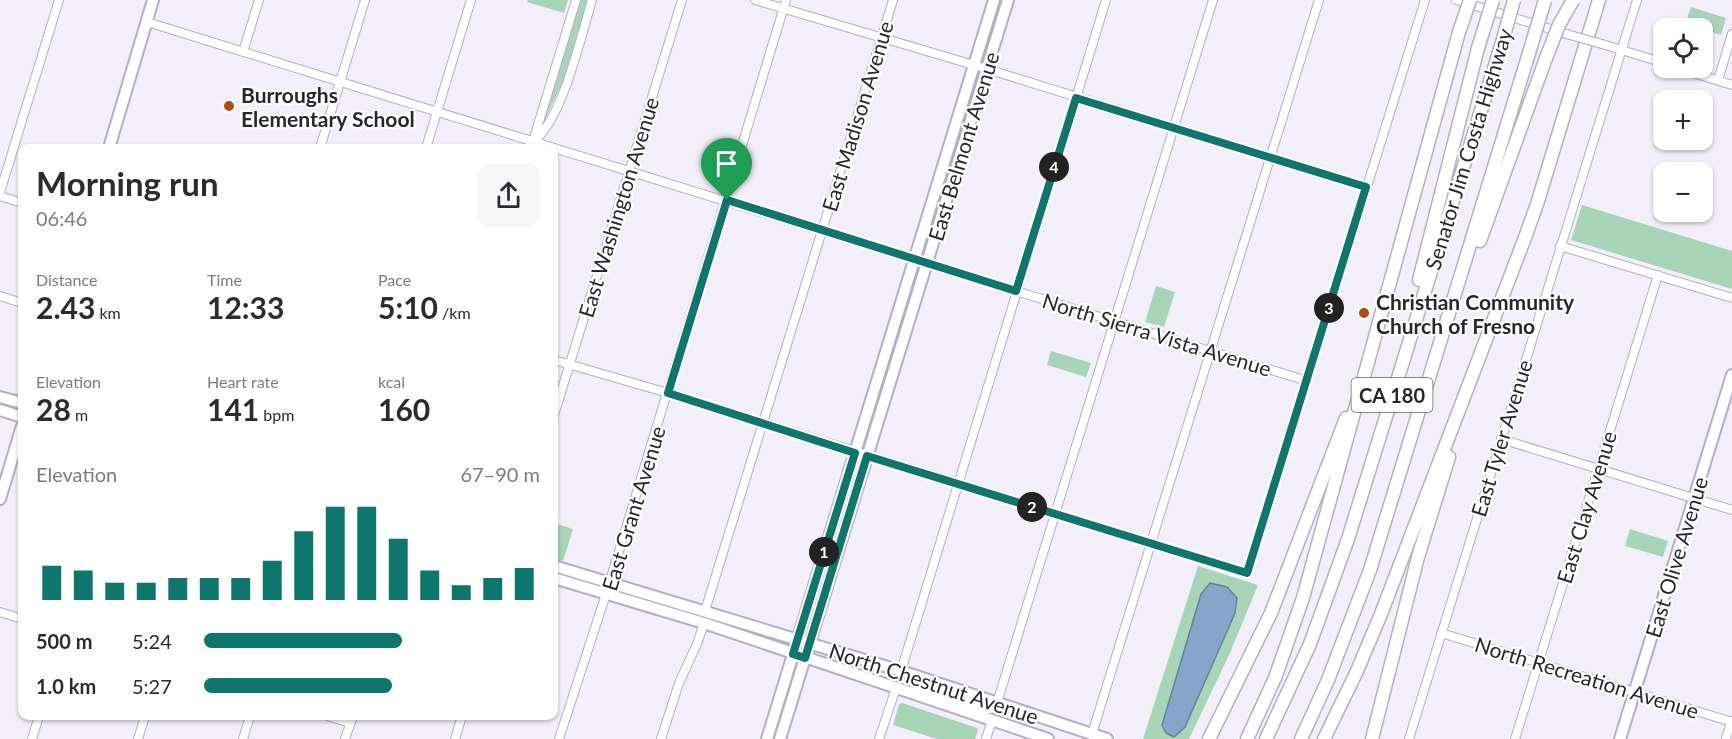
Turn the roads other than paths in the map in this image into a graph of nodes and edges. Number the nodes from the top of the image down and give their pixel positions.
1 (59, 0) edge
2 (153, 0) edge
3 (259, 0) edge
4 (365, 0) edge
5 (471, 0) edge
6 (576, 0) edge
7 (592, 0) edge
8 (682, 0) edge
9 (754, 0) edge
10 (786, 0) edge
11 (893, 0) edge
12 (994, 0) edge
13 (1008, 0) edge
14 (1106, 0) edge
15 (1213, 0) edge
16 (1318, 0) edge
17 (1425, 0) edge
18 (1456, 0) edge
19 (1470, 0) edge
20 (1493, 0) edge
21 (1514, 0) edge
22 (1545, 0) edge
23 (1573, 0) edge
24 (1599, 0) edge
25 (1603, 0) edge
26 (1636, 0) edge
27 (783, 9) junction
28 (147, 22) junction
29 (1732, 34) edge
30 (882, 37) junction
31 (1621, 50) junction
32 (243, 52) junction
33 (1653, 60) edge
34 (1580, 63) junction
35 (974, 66) junction
36 (987, 69) junction
37 (1711, 78) edge
38 (340, 80) junction
39 (1718, 80) junction
40 (1732, 85) edge
41 (1076, 98) junction
42 (437, 111) junction
43 (1174, 128) junction
44 (110, 144) edge
45 (321, 144) edge
46 (427, 144) edge
47 (530, 144) edge
48 (533, 144) edge
49 (534, 144) edge
50 (558, 151) edge
51 (1270, 157) junction
52 (631, 170) junction
53 (1366, 187) junction
54 (0, 194) edge
55 (727, 200) junction
56 (18, 201) edge
57 (822, 231) junction
58 (1560, 246) junction
59 (915, 259) junction
60 (927, 262) junction
61 (1658, 275) junction
62 (1016, 291) junction
63 (0, 296) edge
64 (1732, 298) edge
65 (18, 302) edge
66 (1498, 309) junction
67 (1114, 321) junction
68 (1210, 350) junction
69 (1368, 356) junction
70 (558, 361) edge
71 (568, 365) junction
72 (1401, 365) junction
73 (1431, 374) junction
74 (1732, 375) edge
75 (1307, 381) junction
76 (668, 393) junction
77 (0, 397) edge
78 (558, 401) edge
79 (18, 403) edge
80 (0, 410) edge
81 (18, 416) edge
82 (763, 424) junction
83 (18, 439) edge
84 (1501, 439) junction
85 (855, 453) junction
86 (867, 456) junction
87 (1598, 469) junction
88 (957, 484) junction
89 (1694, 498) junction
90 (0, 500) edge
91 (1732, 510) edge
92 (1055, 514) junction
93 (1151, 543) junction
94 (558, 567) edge
95 (558, 580) edge
96 (610, 582) junction
97 (606, 594) junction
98 (705, 611) junction
99 (0, 612) edge
100 (18, 618) edge
101 (704, 623) junction
102 (1442, 633) junction
103 (798, 639) junction
104 (810, 643) junction
105 (793, 654) junction
106 (805, 658) junction
107 (1539, 662) junction
108 (901, 671) junction
109 (896, 688) junction
110 (1635, 692) junction
111 (997, 704) junction
112 (38, 720) edge
113 (144, 720) edge
114 (249, 720) edge
115 (351, 720) edge
116 (461, 720) edge
117 (992, 720) junction
118 (1732, 722) edge
119 (1092, 734) junction
120 (32, 739) edge
121 (138, 739) edge
122 (243, 739) edge
123 (345, 739) edge
124 (455, 739) edge
125 (560, 739) edge
126 (661, 739) edge
127 (767, 739) edge
128 (780, 739) edge
129 (879, 739) edge
130 (986, 739) edge
131 (1048, 739) edge
132 (1107, 739) edge
133 (1209, 739) edge
134 (1247, 739) edge
135 (1266, 739) edge
136 (1301, 739) edge
137 (1325, 739) edge
138 (1372, 739) edge
139 (1409, 739) edge
140 (1515, 739) edge
141 (1620, 739) edge
142 (1726, 739) edge

1 - 54 street
2 - 28 main road
3 - 32 street
4 - 38 street
5 - 42 street
6 - 48 street
7 - 49 street
8 - 52 street, East Washington Avenue
9 - 27 street
10 - 27 street, East Grant Avenue
11 - 30 street, East Madison Avenue
12 - 35 main road, East Belmont Avenue
13 - 36 main road, East Belmont Avenue
14 - 41 street
15 - 43 street
16 - 51 street
17 - 53 street
18 - 31 street, bridge
19 - 69 highway, bridge
20 - 72 highway, bridge
21 - 72 highway, Senator Jim Costa Highway / CA 180, bridge
22 - 73 highway, Senator Jim Costa Highway / CA 180, bridge
23 - 73 highway, bridge
24 - 34 highway
25 - 34 highway
26 - 31 street, East Tyler Avenue
27 - 30 street
27 - 55 street, East Grant Avenue
28 - 32 street, North Sierra Vista Avenue
28 - 44 main road
29 - 39 street
30 - 35 street
30 - 57 street, East Madison Avenue
31 - 33 street
31 - 58 street, East Tyler Avenue
32 - 38 street, North Sierra Vista Avenue
34 - 66 highway
35 - 36 street
35 - 59 main road, East Belmont Avenue
36 - 41 street
36 - 60 main road, East Belmont Avenue
37 - 39 street
38 - 42 street, North Sierra Vista Avenue
38 - 45 street
39 - 40 street
41 - 43 street
41 - 62 street
42 - 46 street
42 - 47 street, North Sierra Vista Avenue
43 - 51 street
43 - 67 street
50 - 52 street, North Sierra Vista Avenue
51 - 53 street
51 - 68 street
52 - 55 street, North Sierra Vista Avenue
52 - 71 street, East Washington Avenue
53 - 75 street
54 - 56 street
55 - 57 street, North Sierra Vista Avenue
55 - 76 street, East Grant Avenue
57 - 59 street, North Sierra Vista Avenue
57 - 82 street, East Madison Avenue
58 - 61 street
58 - 84 street, East Tyler Avenue
59 - 60 street, North Sierra Vista Avenue
59 - 85 main road, East Belmont Avenue
60 - 62 street, North Sierra Vista Avenue
60 - 86 main road, East Belmont Avenue
61 - 64 street
61 - 87 street, East Clay Avenue
62 - 67 street, North Sierra Vista Avenue
62 - 88 street
63 - 65 street
66 - 137 highway
66 - 138 highway
67 - 68 street, North Sierra Vista Avenue
67 - 92 street
68 - 75 street, North Sierra Vista Avenue
68 - 93 street
69 - 133 highway
69 - 134 highway
70 - 71 street
71 - 76 street
71 - 78 street, East Washington Avenue
72 - 135 highway, Senator Jim Costa Highway / CA 180
73 - 136 highway, Senator Jim Costa Highway / CA 180
74 - 89 main road, East Olive Avenue
75 - 93 street
76 - 82 street
76 - 96 street, East Grant Avenue
77 - 79 main road
80 - 81 main road
82 - 85 street
82 - 98 street, East Madison Avenue
83 - 90 main road
84 - 87 street
84 - 102 street, East Tyler Avenue
85 - 86 street
85 - 103 main road, East Belmont Avenue
86 - 88 street
86 - 104 main road, East Belmont Avenue
87 - 89 street
87 - 107 street, East Clay Avenue
88 - 92 street
88 - 108 street
89 - 91 street
89 - 110 main road, East Olive Avenue
92 - 93 street
92 - 111 street
93 - 119 street
94 - 96 main road, North Chestnut Avenue
95 - 97 main road, North Chestnut Avenue
96 - 97 street, East Grant Avenue
96 - 98 main road, North Chestnut Avenue
97 - 101 main road, North Chestnut Avenue
97 - 125 street, East Grant Avenue
98 - 103 main road, North Chestnut Avenue
99 - 100 street
101 - 105 main road, North Chestnut Avenue
101 - 126 street
102 - 107 street, North Recreation Avenue
102 - 139 street, East Tyler Avenue
103 - 104 main road, North Chestnut Avenue
103 - 105 main road, East Belmont Avenue
104 - 106 main road, East Belmont Avenue
104 - 108 main road, North Chestnut Avenue
105 - 106 main road, North Chestnut Avenue
105 - 127 main road, East Belmont Avenue
106 - 109 main road, North Chestnut Avenue
106 - 128 main road, East Belmont Avenue
107 - 110 street, North Recreation Avenue
107 - 140 street, East Clay Avenue
108 - 111 main road, North Chestnut Avenue
109 - 111 main road
109 - 117 main road, North Chestnut Avenue
109 - 129 street
110 - 118 street, North Recreation Avenue
110 - 141 main road, East Olive Avenue
111 - 119 main road, North Chestnut Avenue
112 - 120 street
113 - 121 street
114 - 122 street
115 - 123 street
116 - 124 street
117 - 130 street
117 - 131 main road, North Chestnut Avenue
118 - 142 street
119 - 132 main road, North Chestnut Avenue

